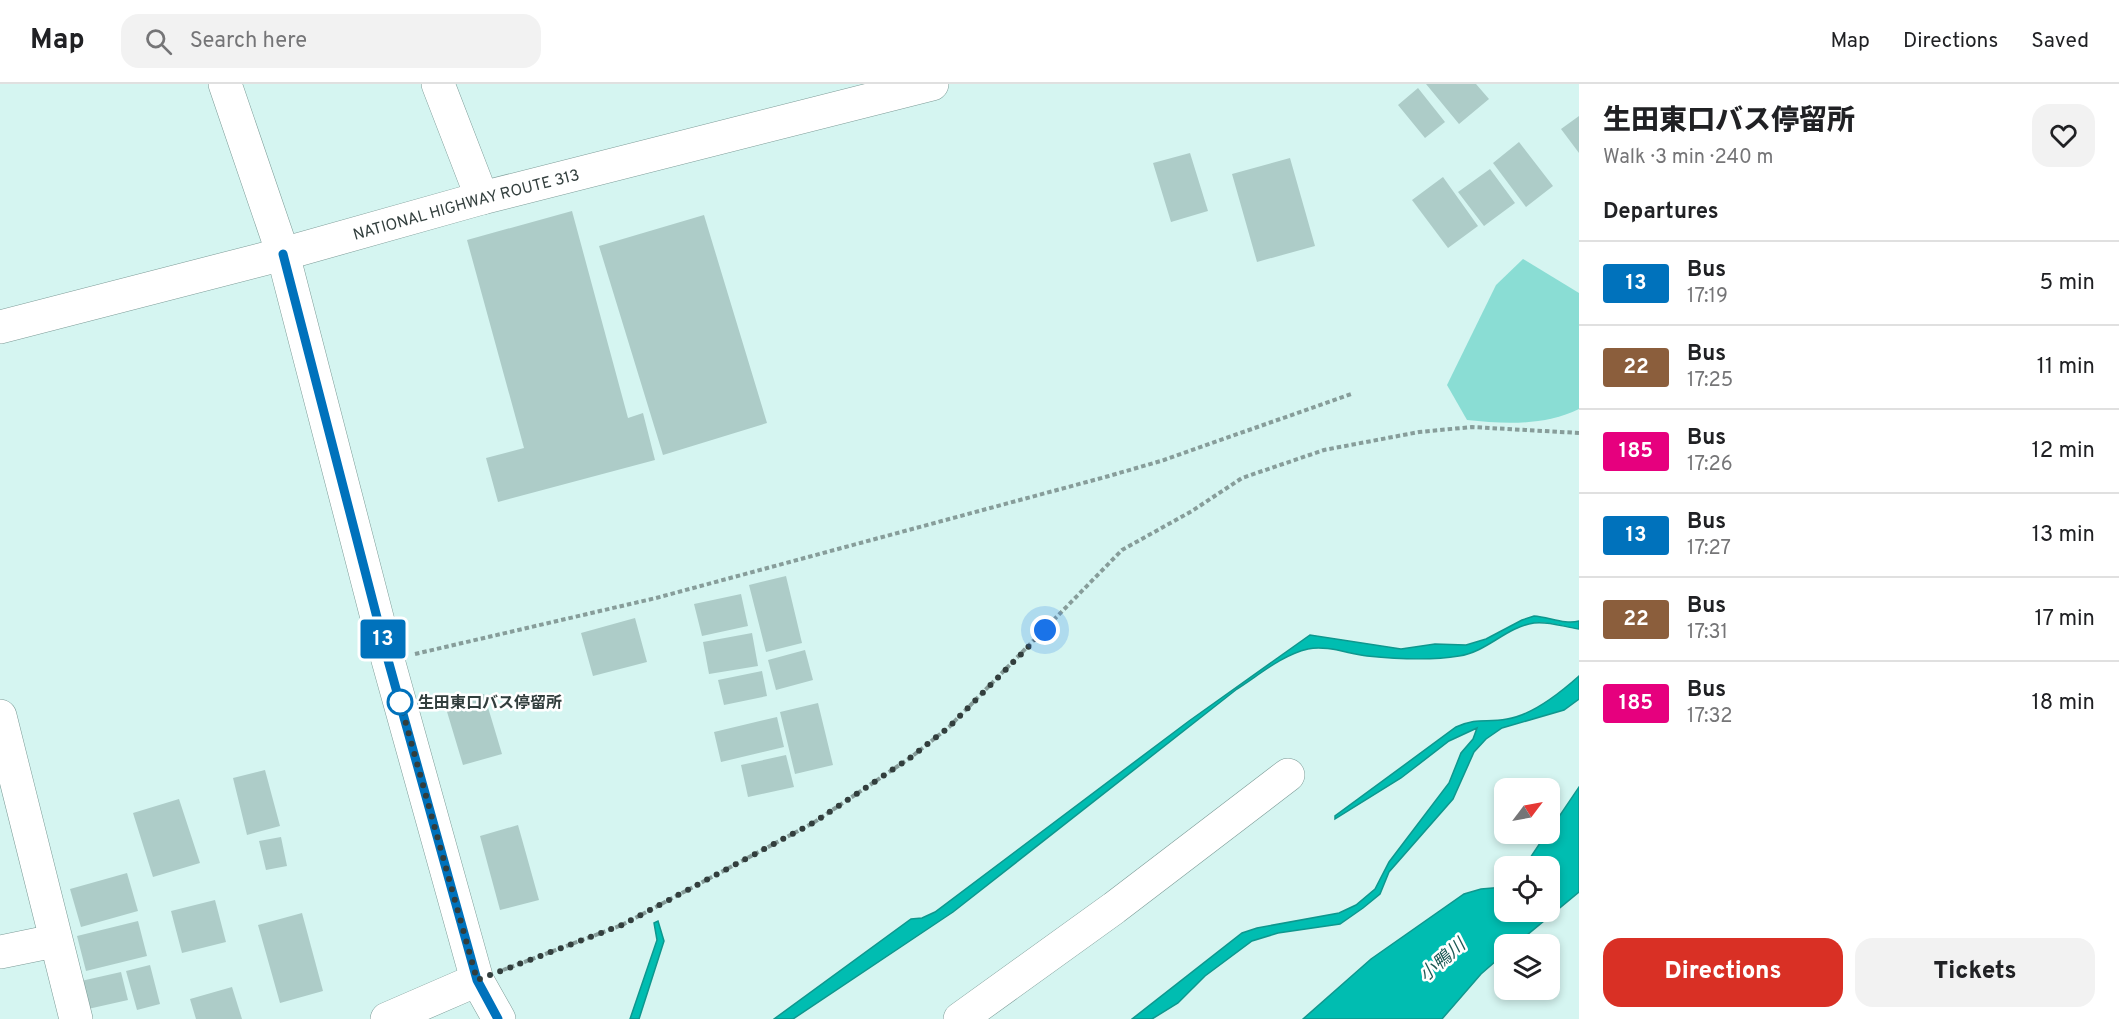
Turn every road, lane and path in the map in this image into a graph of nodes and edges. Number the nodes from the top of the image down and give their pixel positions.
1 (225, 84) edge
2 (438, 84) edge
3 (932, 84) edge
4 (482, 198) junction
5 (283, 254) junction
6 (0, 327) edge
7 (1351, 394) dead end
8 (1579, 433) edge
9 (388, 660) junction
10 (0, 716) edge
11 (1288, 775) dead end
12 (10, 797) edge
13 (54, 941) junction
14 (0, 952) edge
15 (477, 980) junction
16 (76, 1019) edge
17 (387, 1019) edge
18 (498, 1019) edge
19 (960, 1019) edge

1 - 5 main road
2 - 4 main road
3 - 4 main road, NATIONAL HIGHWAY ROUTE 313
4 - 5 main road, NATIONAL HIGHWAY ROUTE 313
5 - 6 main road, NATIONAL HIGHWAY ROUTE 313
5 - 9 main road
7 - 9 path
8 - 15 path
9 - 15 main road
10 - 12 main road
11 - 19 main road
12 - 13 main road
13 - 14 main road
13 - 16 main road
15 - 17 main road
15 - 18 main road

